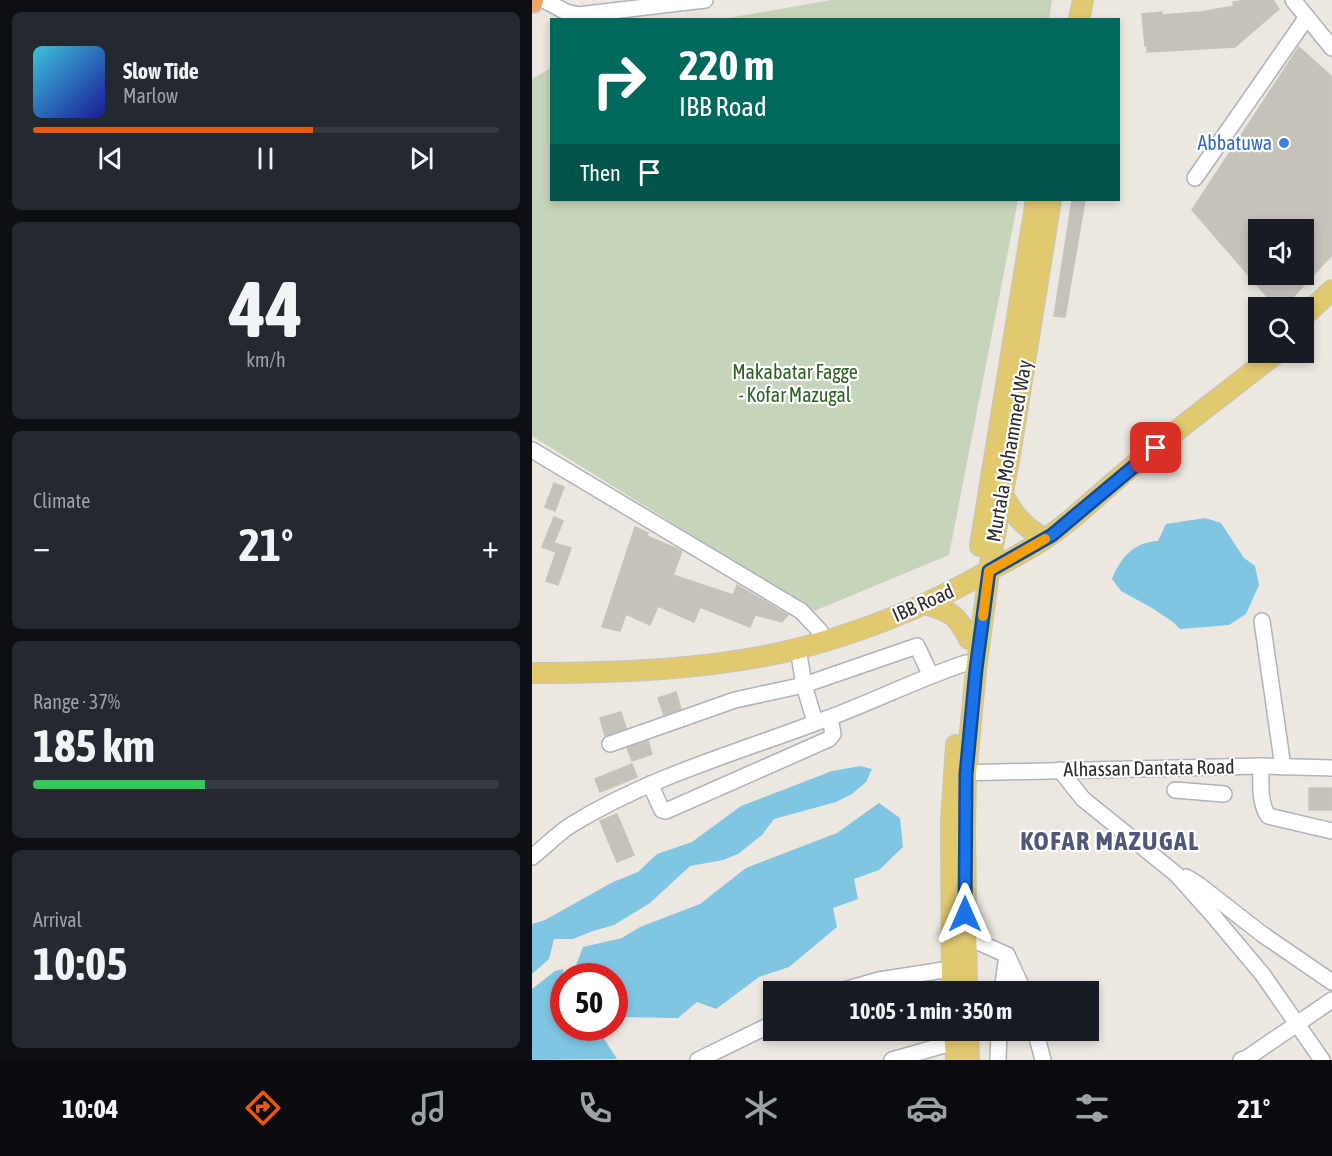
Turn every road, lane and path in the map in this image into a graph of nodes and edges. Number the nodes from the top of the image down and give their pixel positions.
1 (544, 0) edge
2 (705, 0) edge
3 (1071, 0) edge
4 (1083, 0) edge
5 (1293, 0) edge
6 (674, 2) edge
7 (1068, 18) edge
8 (1079, 18) edge
9 (1307, 18) junction
10 (1332, 48) edge
11 (1195, 178) dead end
12 (1036, 201) edge
13 (1051, 201) edge
14 (1332, 290) edge
15 (1332, 305) edge
16 (1314, 307) edge
17 (1314, 321) edge
18 (1248, 361) edge
19 (1264, 363) edge
20 (532, 450) edge
21 (1003, 495) junction
22 (1036, 534) junction
23 (984, 567) junction
24 (925, 604) junction
25 (1262, 621) dead end
26 (820, 632) junction
27 (969, 639) junction
28 (798, 648) junction
29 (532, 662) edge
30 (966, 663) junction
31 (532, 673) edge
32 (930, 674) junction
33 (804, 685) junction
34 (822, 720) junction
35 (610, 744) dead end
36 (1261, 766) junction
37 (1283, 766) junction
38 (1208, 768) junction
39 (1332, 768) edge
40 (1060, 770) junction
41 (960, 774) junction
42 (650, 784) junction
43 (1175, 790) dead end
44 (1207, 793) junction
45 (1224, 794) dead end
46 (1332, 831) edge
47 (532, 857) edge
48 (1176, 874) junction
49 (965, 936) junction
50 (1007, 955) junction
51 (950, 969) junction
52 (876, 981) edge
53 (951, 981) edge
54 (967, 981) edge
55 (1003, 981) edge
56 (1019, 981) edge
57 (1332, 982) edge
58 (1332, 1000) edge
59 (1298, 1023) junction
60 (763, 1028) edge
61 (958, 1041) edge
62 (999, 1041) edge
63 (1038, 1041) edge
64 (698, 1060) edge
65 (892, 1060) edge
66 (969, 1060) edge
67 (998, 1060) edge
68 (1044, 1060) edge
69 (1241, 1060) edge
70 (1322, 1060) edge

1 - 6 street
2 - 6 street
3 - 7 main road
4 - 8 main road
5 - 9 street
9 - 10 street
9 - 11 street
12 - 23 main road, Murtala Mohammed Way
13 - 21 main road, Murtala Mohammed Way
14 - 16 main road
15 - 17 main road
18 - 22 main road, IBB Road
19 - 23 main road, IBB Road
20 - 26 street
21 - 22 main road
21 - 23 main road, Murtala Mohammed Way
22 - 23 main road, IBB Road
23 - 24 main road, IBB Road
23 - 26 main road, IBB Road
23 - 27 main road, Murtala Mohammed Way
23 - 41 main road, Murtala Mohammed Way
24 - 27 main road
24 - 28 main road, IBB Road
25 - 37 street
26 - 29 main road, IBB Road
27 - 30 main road, Murtala Mohammed Way
28 - 31 main road, IBB Road
28 - 33 street
30 - 32 street
30 - 41 main road, Murtala Mohammed Way
32 - 33 street
32 - 34 street
33 - 34 street
33 - 35 street
34 - 42 street
34 - 42 street
36 - 37 street, Alhassan Dantata Road
36 - 38 street, Alhassan Dantata Road
36 - 46 street
37 - 39 street, Alhassan Dantata Road
38 - 40 street, Alhassan Dantata Road
38 - 44 street
40 - 41 street, Alhassan Dantata Road
40 - 48 street
41 - 49 main road, Murtala Mohammed Way
41 - 51 main road, Murtala Mohammed Way
42 - 47 street
43 - 44 street
44 - 45 street
48 - 57 street
48 - 59 street
49 - 50 street
49 - 54 main road, Murtala Mohammed Way
50 - 55 street
50 - 56 street
51 - 52 street
51 - 53 main road, Murtala Mohammed Way
58 - 59 street
59 - 69 street
59 - 70 street
60 - 64 street
61 - 65 street
61 - 66 main road
62 - 67 street
63 - 68 street

